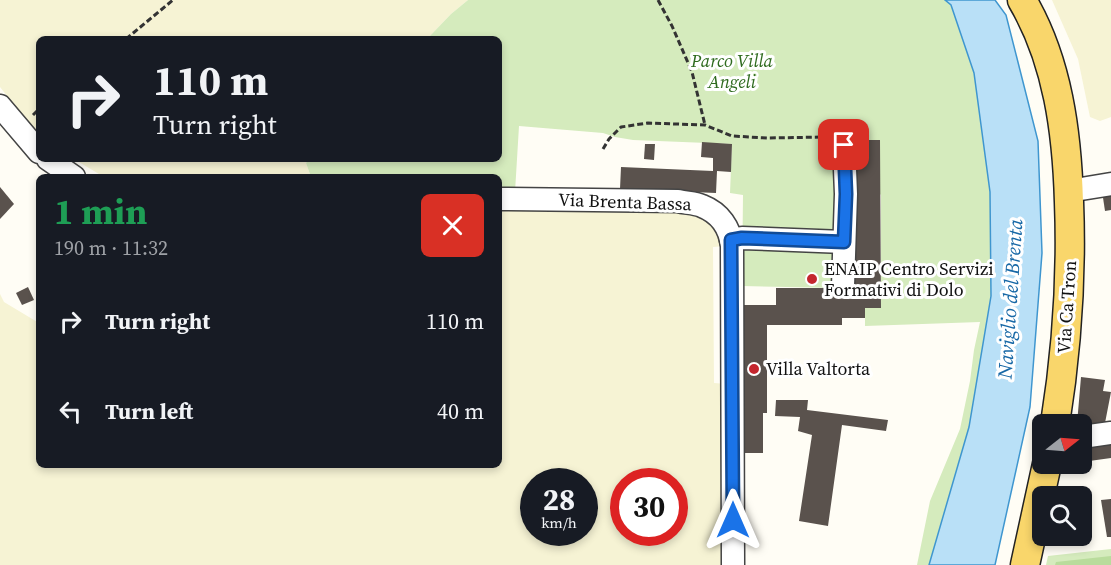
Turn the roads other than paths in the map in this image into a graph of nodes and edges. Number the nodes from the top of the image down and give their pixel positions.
1 (1022, 0) edge
2 (0, 106) edge
3 (841, 141) road end
4 (36, 148) edge
5 (52, 162) edge
6 (70, 174) edge
7 (1111, 184) edge
8 (1069, 189) junction
9 (502, 199) edge
10 (731, 240) junction
11 (844, 242) junction
12 (843, 286) dead end
13 (1057, 414) edge
14 (1111, 433) edge
15 (1092, 436) edge
16 (1045, 474) edge
17 (733, 565) edge
18 (1025, 565) edge

1 - 8 main road, Via Ca Tron
2 - 4 street
3 - 11 street
5 - 6 street
7 - 8 street
8 - 13 main road, Via Ca Tron
9 - 10 street, Via Brenta Bassa
10 - 11 street
10 - 17 street, Via Brenta Bassa
11 - 12 street
14 - 15 street
16 - 18 main road

